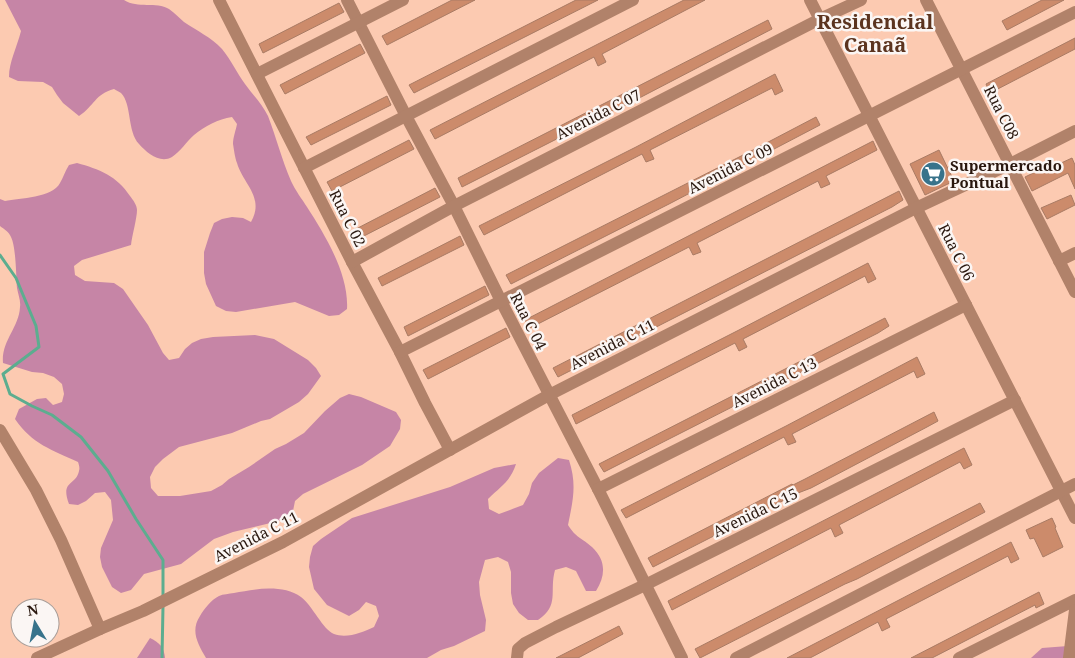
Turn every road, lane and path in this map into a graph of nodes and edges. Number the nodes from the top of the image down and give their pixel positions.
1 (219, 0) edge
2 (347, 0) edge
3 (403, 0) edge
4 (633, 0) edge
5 (810, 0) edge
6 (861, 0) edge
7 (926, 0) edge
8 (1075, 12) edge
9 (820, 19) junction
10 (358, 23) junction
11 (962, 69) junction
12 (256, 74) junction
13 (406, 116) junction
14 (869, 116) junction
15 (1075, 131) edge
16 (1010, 164) junction
17 (304, 168) junction
18 (454, 206) junction
19 (916, 208) junction
20 (1075, 253) edge
21 (1059, 261) junction
22 (352, 262) junction
23 (1075, 292) edge
24 (501, 301) junction
25 (966, 305) junction
26 (400, 352) junction
27 (549, 395) junction
28 (1015, 400) junction
29 (0, 430) edge
30 (450, 450) junction
31 (1075, 484) edge
32 (598, 489) junction
33 (1061, 491) junction
34 (1075, 518) edge
35 (645, 584) junction
36 (1075, 600) edge
37 (1075, 610) edge
38 (100, 629) junction
39 (37, 658) edge
40 (517, 658) edge
41 (682, 658) edge
42 (736, 658) edge
43 (959, 658) edge
44 (1070, 658) edge

1 - 12 street, Rua C 02
2 - 10 street, Rua C 04
3 - 10 street
4 - 13 street
5 - 9 street, Rua C 06
6 - 9 street, Avenida C 07
7 - 11 street, Rua C08
8 - 11 street, Avenida C 09
9 - 14 street, Rua C 06
9 - 18 street, Avenida C 07
10 - 12 street
10 - 13 street, Rua C 04
11 - 14 street, Avenida C 09
11 - 16 street, Rua C08
12 - 17 street, Rua C 02
13 - 17 street
13 - 18 street, Rua C 04
14 - 19 street, Rua C 06
14 - 24 street, Avenida C 09
15 - 16 street, Avenida C 11
16 - 19 street, Avenida C 11
16 - 21 street, Rua C08
17 - 22 street, Rua C 02
18 - 22 street, Avenida C 07
18 - 24 street, Rua C 04
19 - 25 street, Rua C 06
19 - 27 street, Avenida C 11
20 - 21 street
21 - 23 street, Rua C08
22 - 26 street, Rua C 02
24 - 26 street, Avenida C 09
24 - 27 street, Rua C 04
25 - 28 street, Rua C 06
25 - 32 street, Avenida C 13
26 - 30 street, Rua C 02
27 - 30 street, Avenida C 11
27 - 32 street, Rua C 04
28 - 33 street, Rua C 06
28 - 35 street, Avenida C 15
29 - 38 street
30 - 38 street, Avenida C 11
31 - 33 street
32 - 35 street, Rua C 04
33 - 34 street, Rua C 06
33 - 42 street
35 - 40 street, Avenida C 15
35 - 41 street, Rua C 04
36 - 43 street
37 - 44 street
38 - 39 street, Avenida C 11

